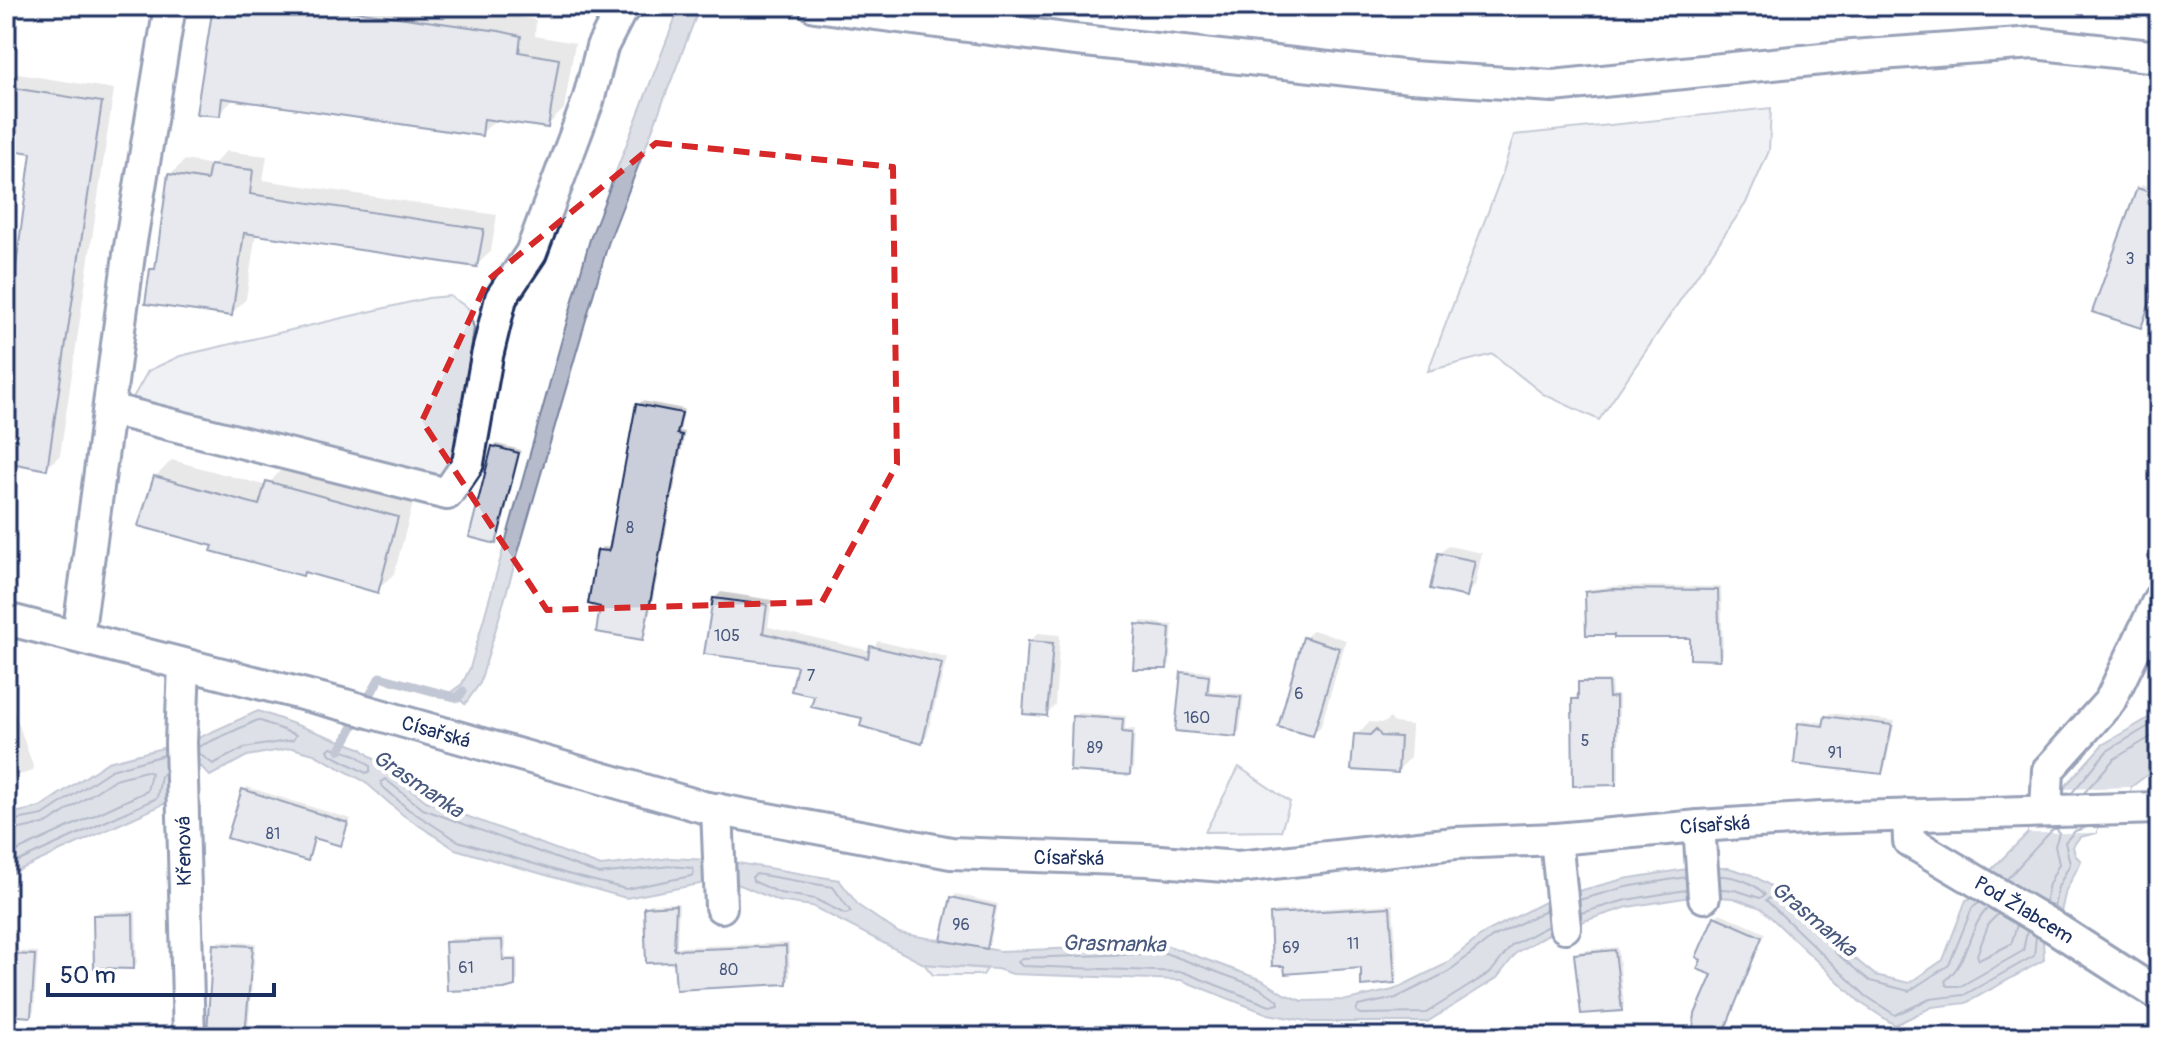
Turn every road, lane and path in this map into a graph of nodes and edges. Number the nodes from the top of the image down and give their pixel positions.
1 (170, 6) edge
2 (627, 6) edge
3 (815, 6) edge
4 (2159, 57) edge
5 (109, 409) junction
6 (2159, 599) edge
7 (6, 619) edge
8 (78, 637) junction
9 (184, 664) junction
10 (2159, 808) edge
11 (717, 809) junction
12 (2046, 811) junction
13 (1908, 815) junction
14 (1699, 826) junction
15 (1556, 839) junction
16 (1703, 882) dead end
17 (720, 883) dead end
18 (1565, 927) dead end
19 (2159, 995) edge
20 (189, 1037) edge

1 - 5 street
2 - 5 street
3 - 4 street
5 - 8 street
6 - 12 street
7 - 8 street, Císařská
8 - 9 street, Císařská
9 - 11 street, Císařská
9 - 20 street, Křenová
10 - 12 street, Císařská
11 - 15 street, Císařská
11 - 17 street
12 - 13 street, Císařská
13 - 14 street, Císařská
13 - 19 street, Pod Žlabcem
14 - 15 street, Císařská
14 - 16 street
15 - 18 street

